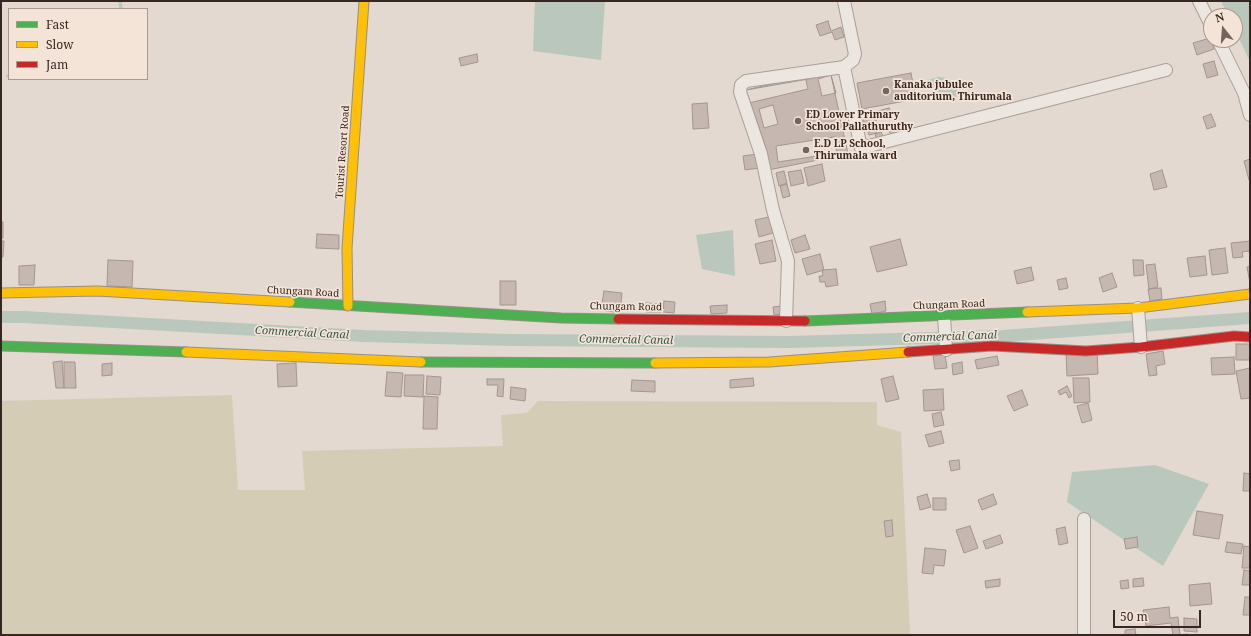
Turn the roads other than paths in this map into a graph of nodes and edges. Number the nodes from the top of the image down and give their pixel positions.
1 (364, 1) edge
2 (844, 1) edge
3 (1222, 48) edge
4 (844, 67) junction
5 (1166, 70) dead end
6 (1250, 115) edge
7 (1, 293) edge
8 (1250, 294) edge
9 (348, 306) junction
10 (1138, 308) junction
11 (944, 316) junction
12 (786, 320) junction
13 (1250, 337) edge
14 (1, 346) edge
15 (1141, 347) junction
16 (946, 350) junction
17 (1084, 519) dead end
18 (1084, 635) edge

1 - 9 street, Tourist Resort Road
2 - 4 street
3 - 6 street
4 - 5 street
4 - 12 street
7 - 9 street, Chungam Road
8 - 10 street, Chungam Road
9 - 12 street, Chungam Road
10 - 11 street, Chungam Road
10 - 15 street
11 - 12 street, Chungam Road
11 - 16 street
13 - 15 street
14 - 16 street
15 - 16 street
17 - 18 street

